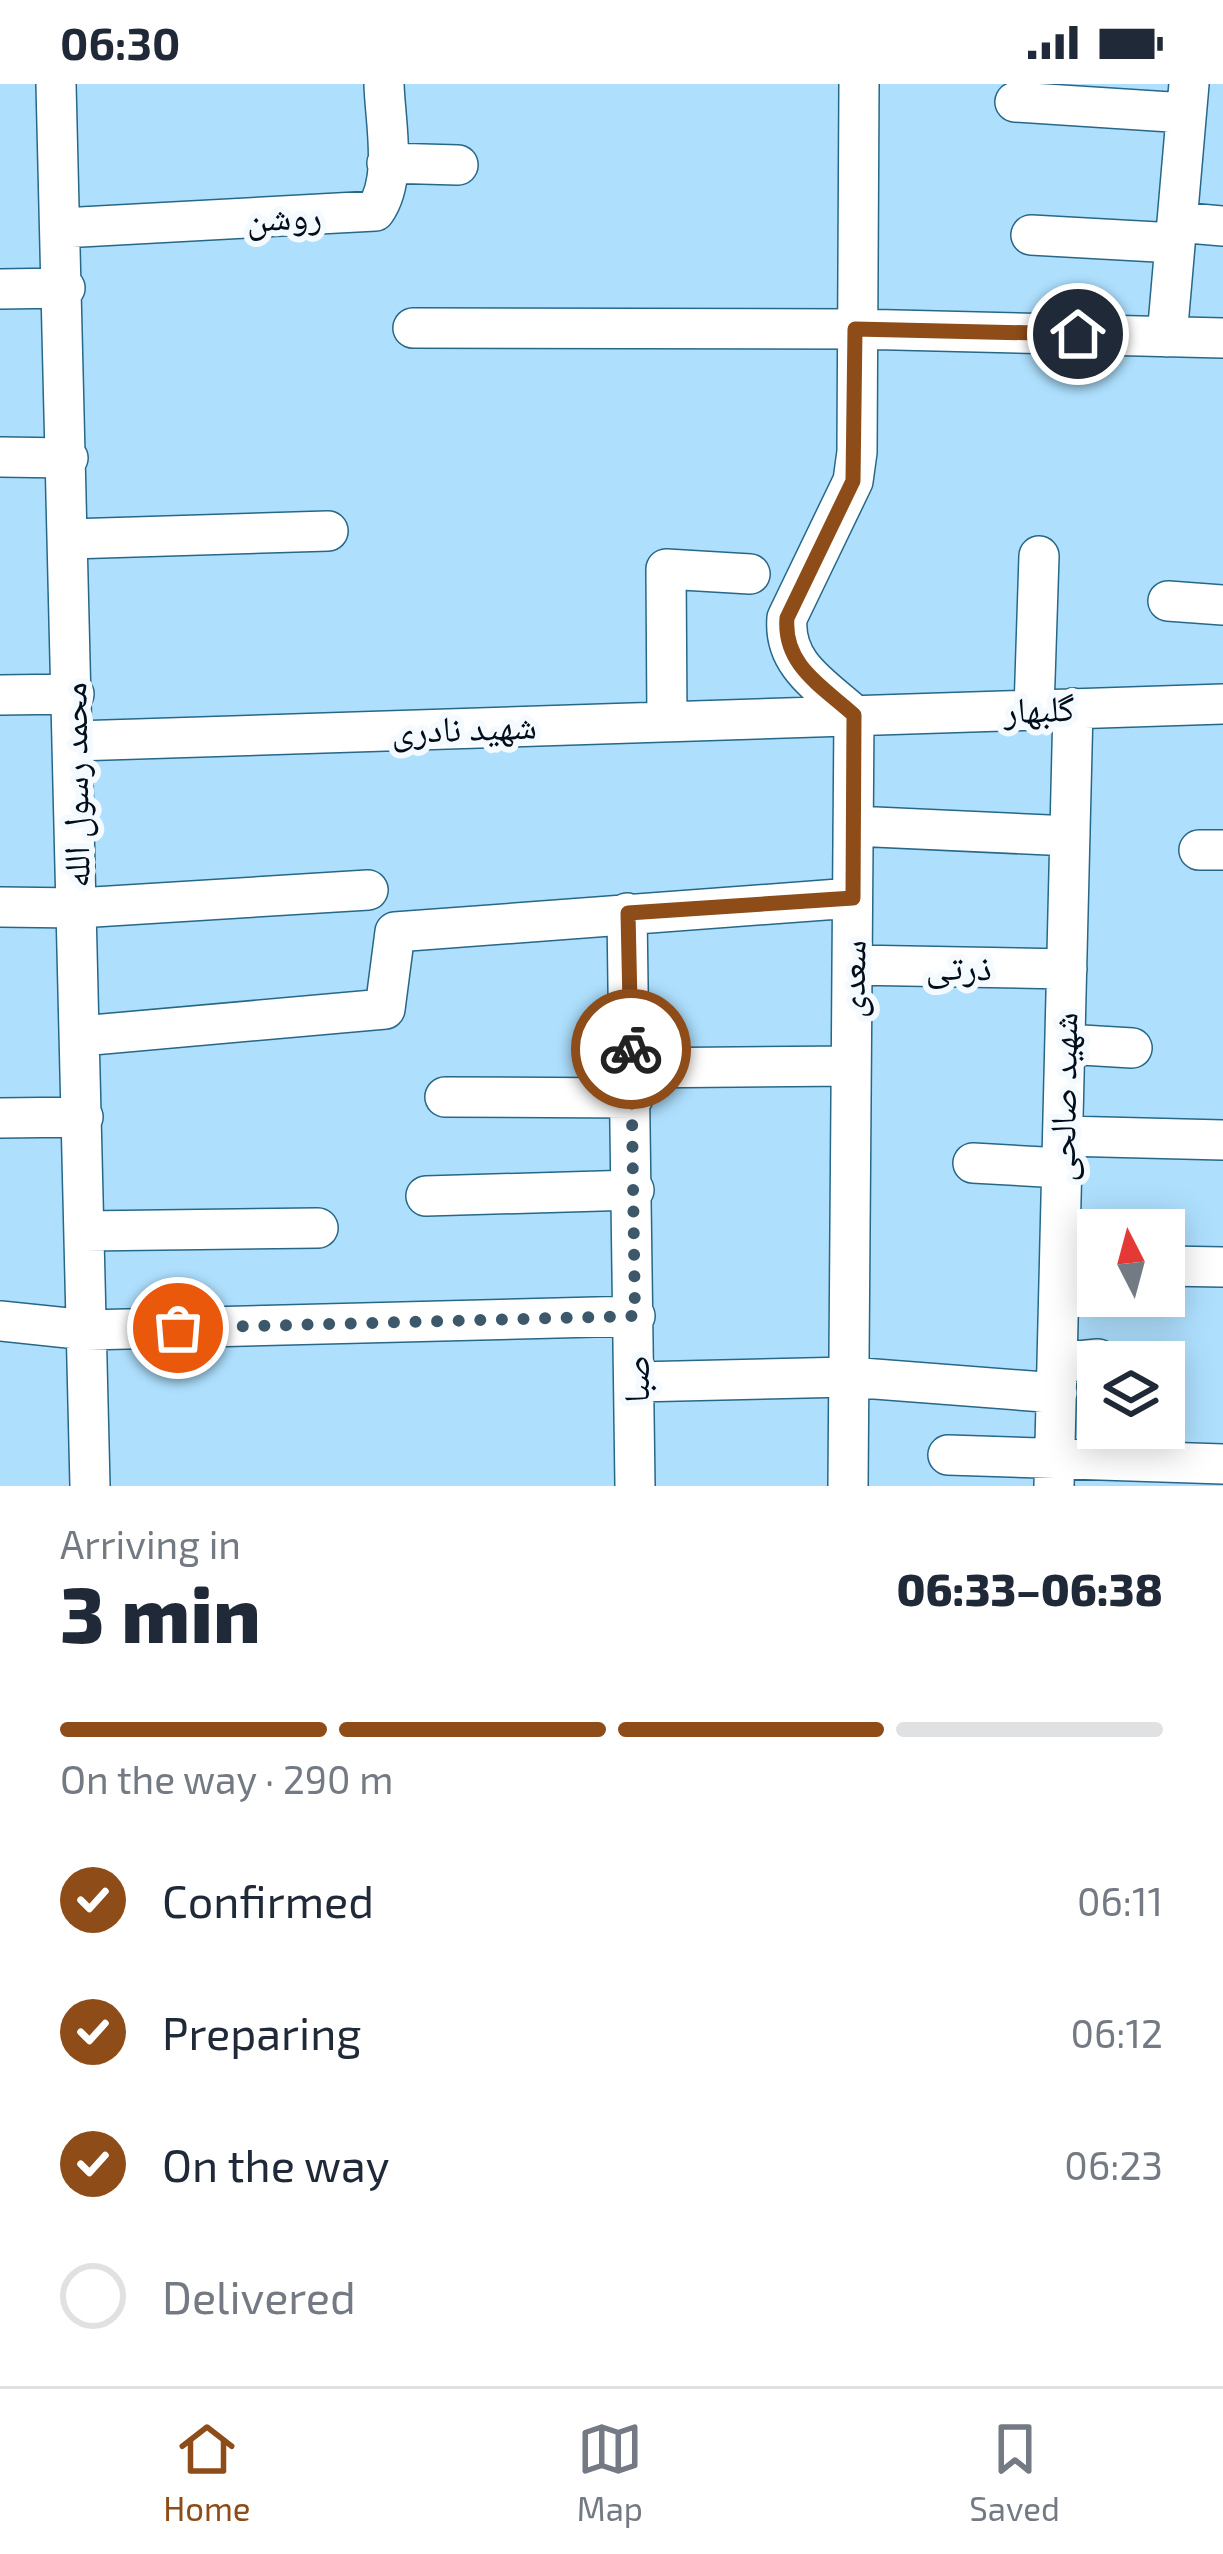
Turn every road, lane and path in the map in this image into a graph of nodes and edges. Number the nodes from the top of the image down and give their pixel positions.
1 (56, 84) edge
2 (384, 84) edge
3 (859, 84) edge
4 (1187, 98) edge
5 (1015, 103) dead end
6 (387, 164) junction
7 (458, 165) dead end
8 (1223, 226) edge
9 (62, 228) junction
10 (1176, 232) junction
11 (1030, 235) dead end
12 (65, 288) junction
13 (0, 289) edge
14 (413, 328) dead end
15 (855, 329) junction
16 (1167, 337) junction
17 (1223, 338) edge
18 (0, 458) edge
19 (68, 458) junction
20 (328, 531) dead end
21 (70, 539) junction
22 (1039, 556) dead end
23 (750, 574) dead end
24 (1168, 601) dead end
25 (1223, 605) edge
26 (74, 694) junction
27 (0, 695) edge
28 (1223, 704) edge
29 (1073, 708) junction
30 (1034, 710) junction
31 (854, 715) junction
32 (667, 721) junction
33 (75, 742) junction
34 (853, 826) junction
35 (1070, 836) junction
36 (368, 890) dead end
37 (853, 898) junction
38 (0, 907) edge
39 (78, 908) junction
40 (628, 913) junction
41 (852, 965) junction
42 (1066, 969) junction
43 (81, 1036) junction
44 (1065, 1044) junction
45 (1132, 1048) dead end
46 (851, 1066) junction
47 (632, 1083) junction
48 (445, 1097) dead end
49 (82, 1117) junction
50 (0, 1118) edge
51 (1223, 1140) edge
52 (1062, 1152) junction
53 (973, 1163) dead end
54 (634, 1190) junction
55 (426, 1196) dead end
56 (318, 1228) dead end
57 (85, 1231) junction
58 (1077, 1251) edge
59 (1185, 1266) edge
60 (1223, 1267) edge
61 (1077, 1274) edge
62 (635, 1316) junction
63 (0, 1321) edge
64 (87, 1330) junction
65 (1077, 1368) edge
66 (849, 1377) junction
67 (1057, 1378) junction
68 (636, 1382) junction
69 (948, 1455) dead end
70 (1223, 1464) edge
71 (1054, 1473) edge
72 (90, 1486) edge
73 (634, 1486) edge
74 (848, 1486) edge

1 - 9 street, محمد رسول الله
2 - 6 street, روشن
3 - 15 street
4 - 5 street
4 - 10 street
6 - 7 street
6 - 9 street, روشن
8 - 10 street
9 - 12 street, محمد رسول الله
10 - 11 street
10 - 16 street
12 - 13 street
12 - 19 street, محمد رسول الله
14 - 15 street
15 - 16 street
15 - 31 street
16 - 17 street
18 - 19 street
19 - 21 street, محمد رسول الله
20 - 21 street
21 - 26 street, محمد رسول الله
22 - 30 street
23 - 32 street
24 - 25 street
26 - 27 street
26 - 33 street, محمد رسول الله
28 - 29 street, گلبهار
29 - 30 street, گلبهار
29 - 35 street, شهید صالحی
30 - 31 street, گلبهار
31 - 32 street, شهید نادری
31 - 34 street, سعدی
32 - 33 street, شهید نادری
33 - 39 street, محمد رسول الله
34 - 35 street
34 - 37 street, سعدی
35 - 42 street, شهید صالحی
36 - 39 street
37 - 40 street
37 - 41 street, سعدی
38 - 39 street
39 - 43 street, محمد رسول الله
40 - 43 street
40 - 47 street, صبا
41 - 42 street, ذرتی
41 - 46 street, سعدی
42 - 44 street, شهید صالحی
43 - 49 street, محمد رسول الله
44 - 45 street
44 - 52 street, شهید صالحی
46 - 47 street
46 - 66 street, سعدی
47 - 48 street
47 - 54 street, صبا
49 - 50 street
49 - 57 street, محمد رسول الله
51 - 52 street
52 - 53 street
52 - 58 street, شهید صالحی
54 - 55 street
54 - 62 street, صبا
56 - 57 street
57 - 64 street, محمد رسول الله
59 - 60 street
61 - 67 street, شهید صالحی
62 - 64 street
62 - 68 street, صبا
63 - 64 street
64 - 72 street, محمد رسول الله
65 - 67 street
66 - 67 street
66 - 68 street
66 - 74 street, سعدی
67 - 71 street, شهید صالحی
68 - 73 street, صبا
69 - 71 street
70 - 71 street

